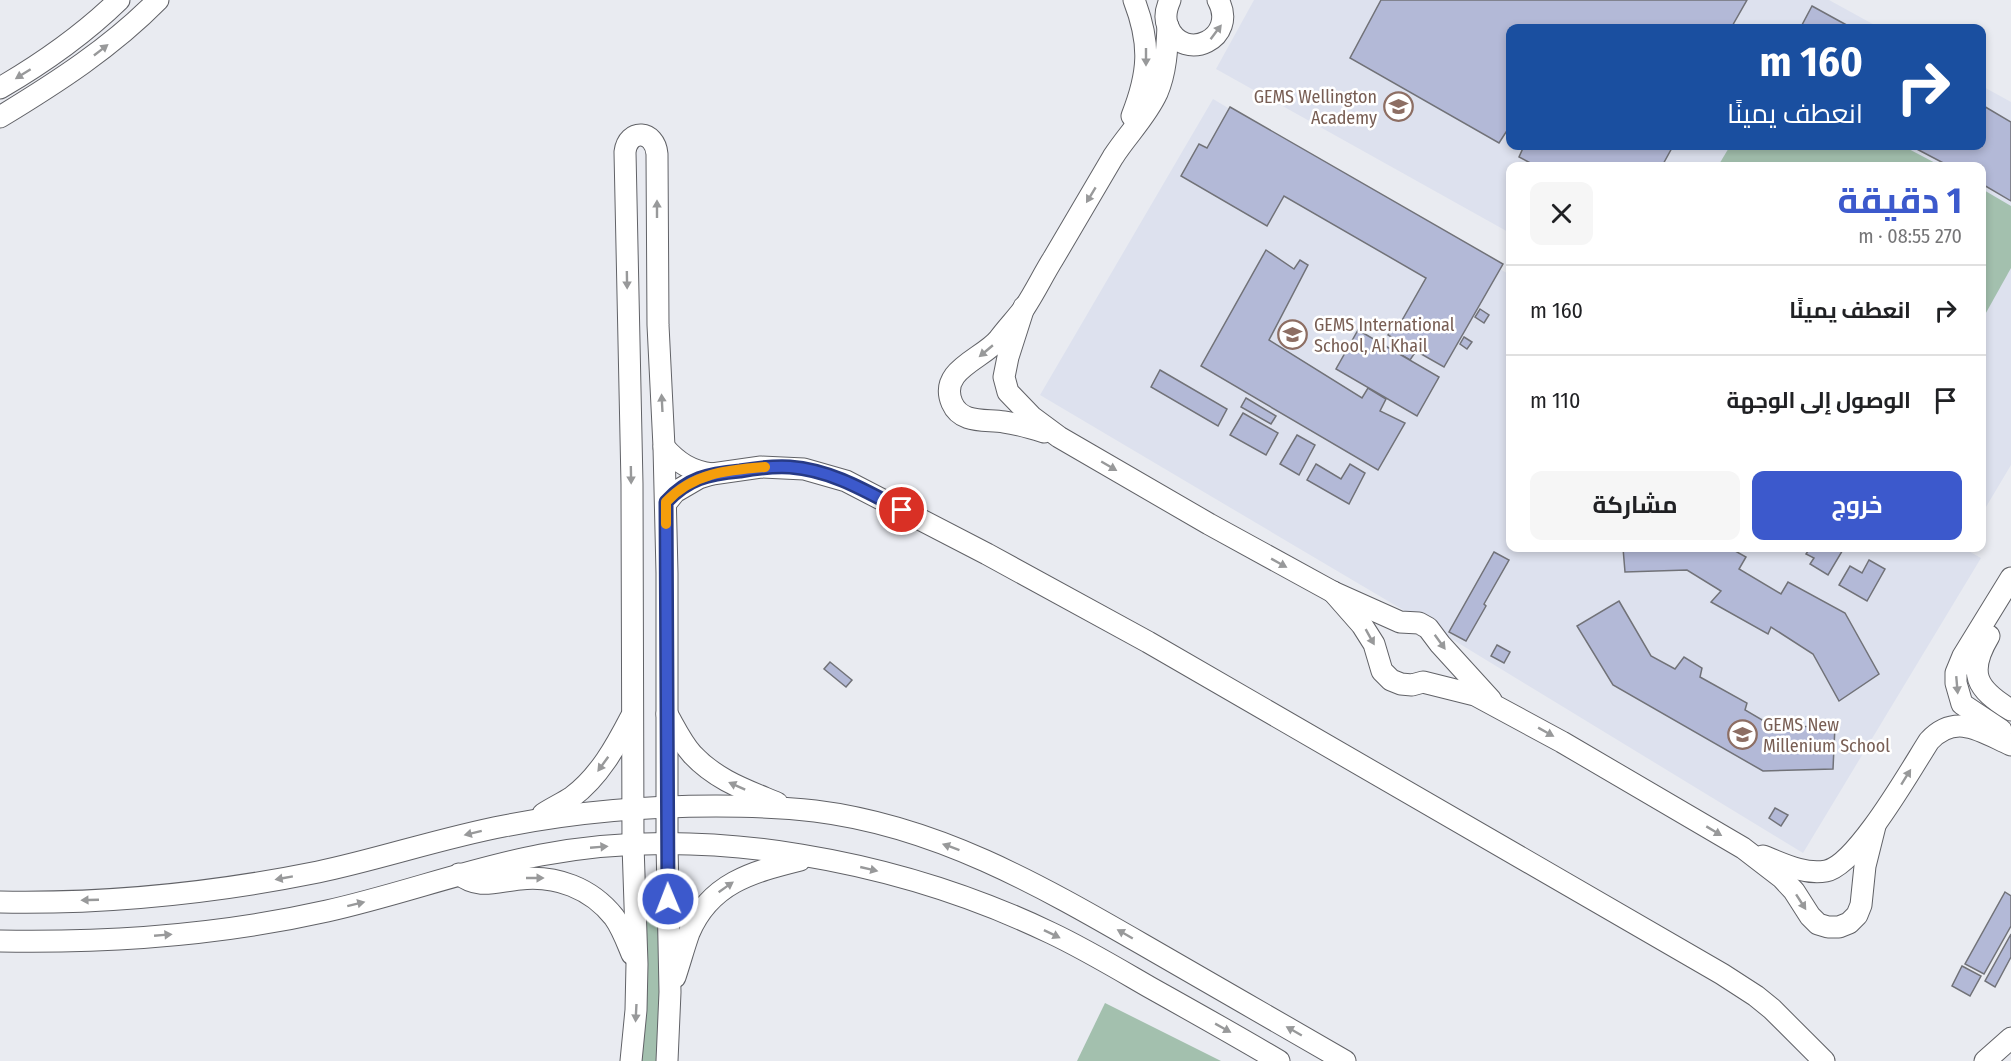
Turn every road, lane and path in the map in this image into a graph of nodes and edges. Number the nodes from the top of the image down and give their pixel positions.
1 (119, 0) edge
2 (158, 0) edge
3 (1134, 0) edge
4 (1218, 0) edge
5 (1164, 9) edge
6 (57, 53) junction
7 (70, 73) junction
8 (0, 88) edge
9 (0, 117) edge
10 (1121, 145) junction
11 (1024, 307) junction
12 (1059, 437) junction
13 (664, 447) junction
14 (712, 474) junction
15 (666, 502) junction
16 (2011, 578) edge
17 (1333, 592) junction
18 (2011, 597) edge
19 (1494, 704) junction
20 (2011, 710) edge
21 (633, 714) junction
22 (667, 714) junction
23 (2011, 744) edge
24 (667, 806) junction
25 (633, 808) junction
26 (791, 809) junction
27 (530, 821) junction
28 (1875, 826) junction
29 (667, 844) junction
30 (633, 845) junction
31 (1743, 848) junction
32 (812, 858) junction
33 (459, 874) junction
34 (0, 902) edge
35 (0, 942) edge
36 (637, 964) junction
37 (670, 992) junction
38 (2011, 1038) edge
39 (631, 1061) edge
40 (667, 1061) edge
41 (1279, 1061) edge
42 (1345, 1061) edge
43 (1824, 1061) edge
44 (1985, 1061) edge

1 - 6 street
7 -> 2 street
3 -> 10 street
5 -> 4 street
5 - 10 street
6 - 7 street
6 -> 8 street
7 - 9 street
10 -> 11 street
11 - 12 street
11 -> 12 street
12 -> 17 street
13 - 14 street
13 - 15 street
13 -> 21 street
14 - 15 street
14 - 43 street
15 - 22 street
16 -> 23 street
17 -> 19 street
17 -> 19 street
18 - 20 street
19 -> 31 street
21 - 25 street
21 -> 27 street
22 - 24 street
26 -> 22 street
28 -> 23 street
24 - 25 street
24 - 26 street
24 - 29 street
25 - 27 street
25 - 30 street
42 -> 26 street
27 -> 34 street
28 - 31 street
31 -> 28 street
29 - 30 street
29 - 32 street
29 - 37 street
33 -> 30 street
30 - 36 street
37 -> 32 street
32 -> 41 street
35 -> 33 street
33 -> 36 street
36 -> 39 street
37 - 40 street
38 - 44 street

